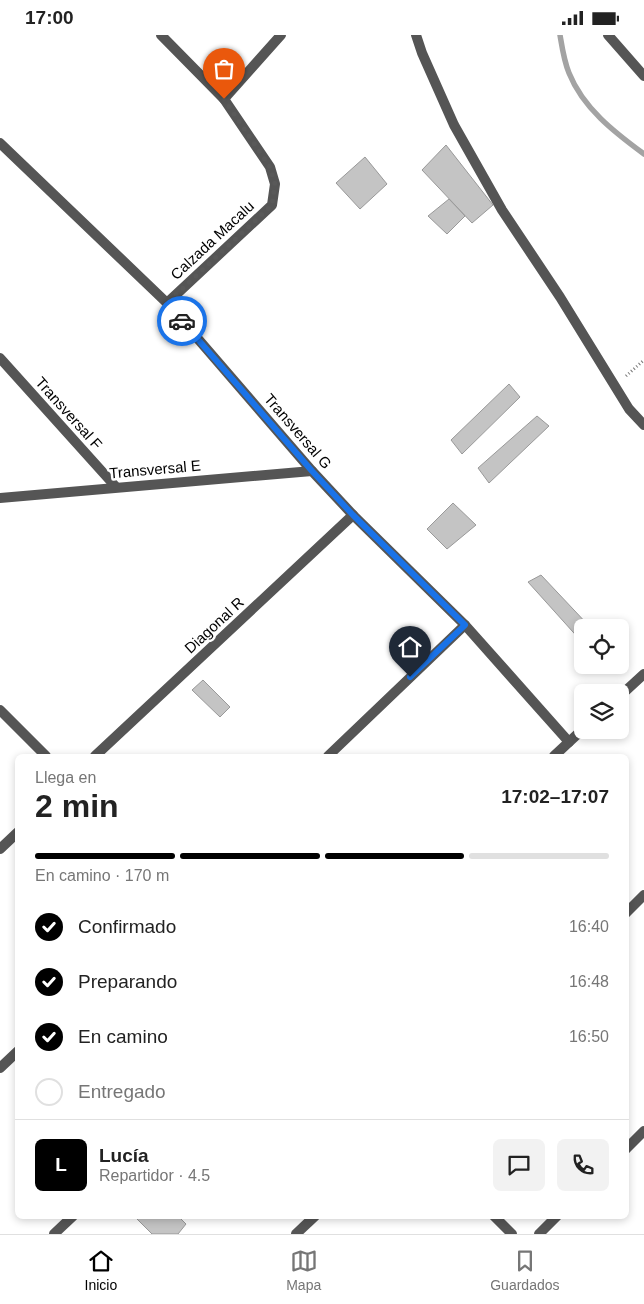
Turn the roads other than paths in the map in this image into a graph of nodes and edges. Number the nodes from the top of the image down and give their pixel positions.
1 (161, 35) edge
2 (281, 35) edge
3 (416, 35) edge
4 (608, 35) edge
5 (644, 75) edge
6 (224, 99) junction
7 (0, 143) edge
8 (167, 303) junction
9 (0, 358) edge
10 (644, 425) edge
11 (312, 471) junction
12 (116, 487) junction
13 (0, 498) edge
14 (353, 515) junction
15 (465, 625) junction
16 (644, 674) edge
17 (629, 687) edge
18 (0, 710) edge
19 (574, 737) edge
20 (569, 742) junction
21 (44, 754) edge
22 (98, 754) edge
23 (330, 754) edge
24 (556, 754) edge
25 (15, 835) edge
26 (0, 849) edge
27 (644, 895) edge
28 (629, 910) edge
29 (15, 1054) edge
30 (0, 1067) edge
31 (644, 1131) edge
32 (629, 1146) edge
33 (69, 1219) edge
34 (312, 1219) edge
35 (497, 1219) edge
36 (554, 1219) edge
37 (54, 1234) edge
38 (296, 1234) edge
39 (512, 1234) edge
40 (539, 1234) edge

1 - 6 street
2 - 6 street
3 - 10 street
4 - 5 street
6 - 8 street, Calzada Macalu
7 - 8 street, Transversal G
8 - 11 street, Transversal G
9 - 12 street, Transversal F
11 - 12 street, Transversal E
11 - 14 street, Transversal G
12 - 13 street, Transversal E
14 - 15 street, Transversal G
14 - 22 street, Diagonal R
15 - 20 street, Transversal G
15 - 23 street
16 - 17 street
18 - 21 street
19 - 20 street
20 - 24 street
25 - 26 street
27 - 28 street
29 - 30 street
31 - 32 street
33 - 37 street
34 - 38 street
35 - 39 street
36 - 40 street

